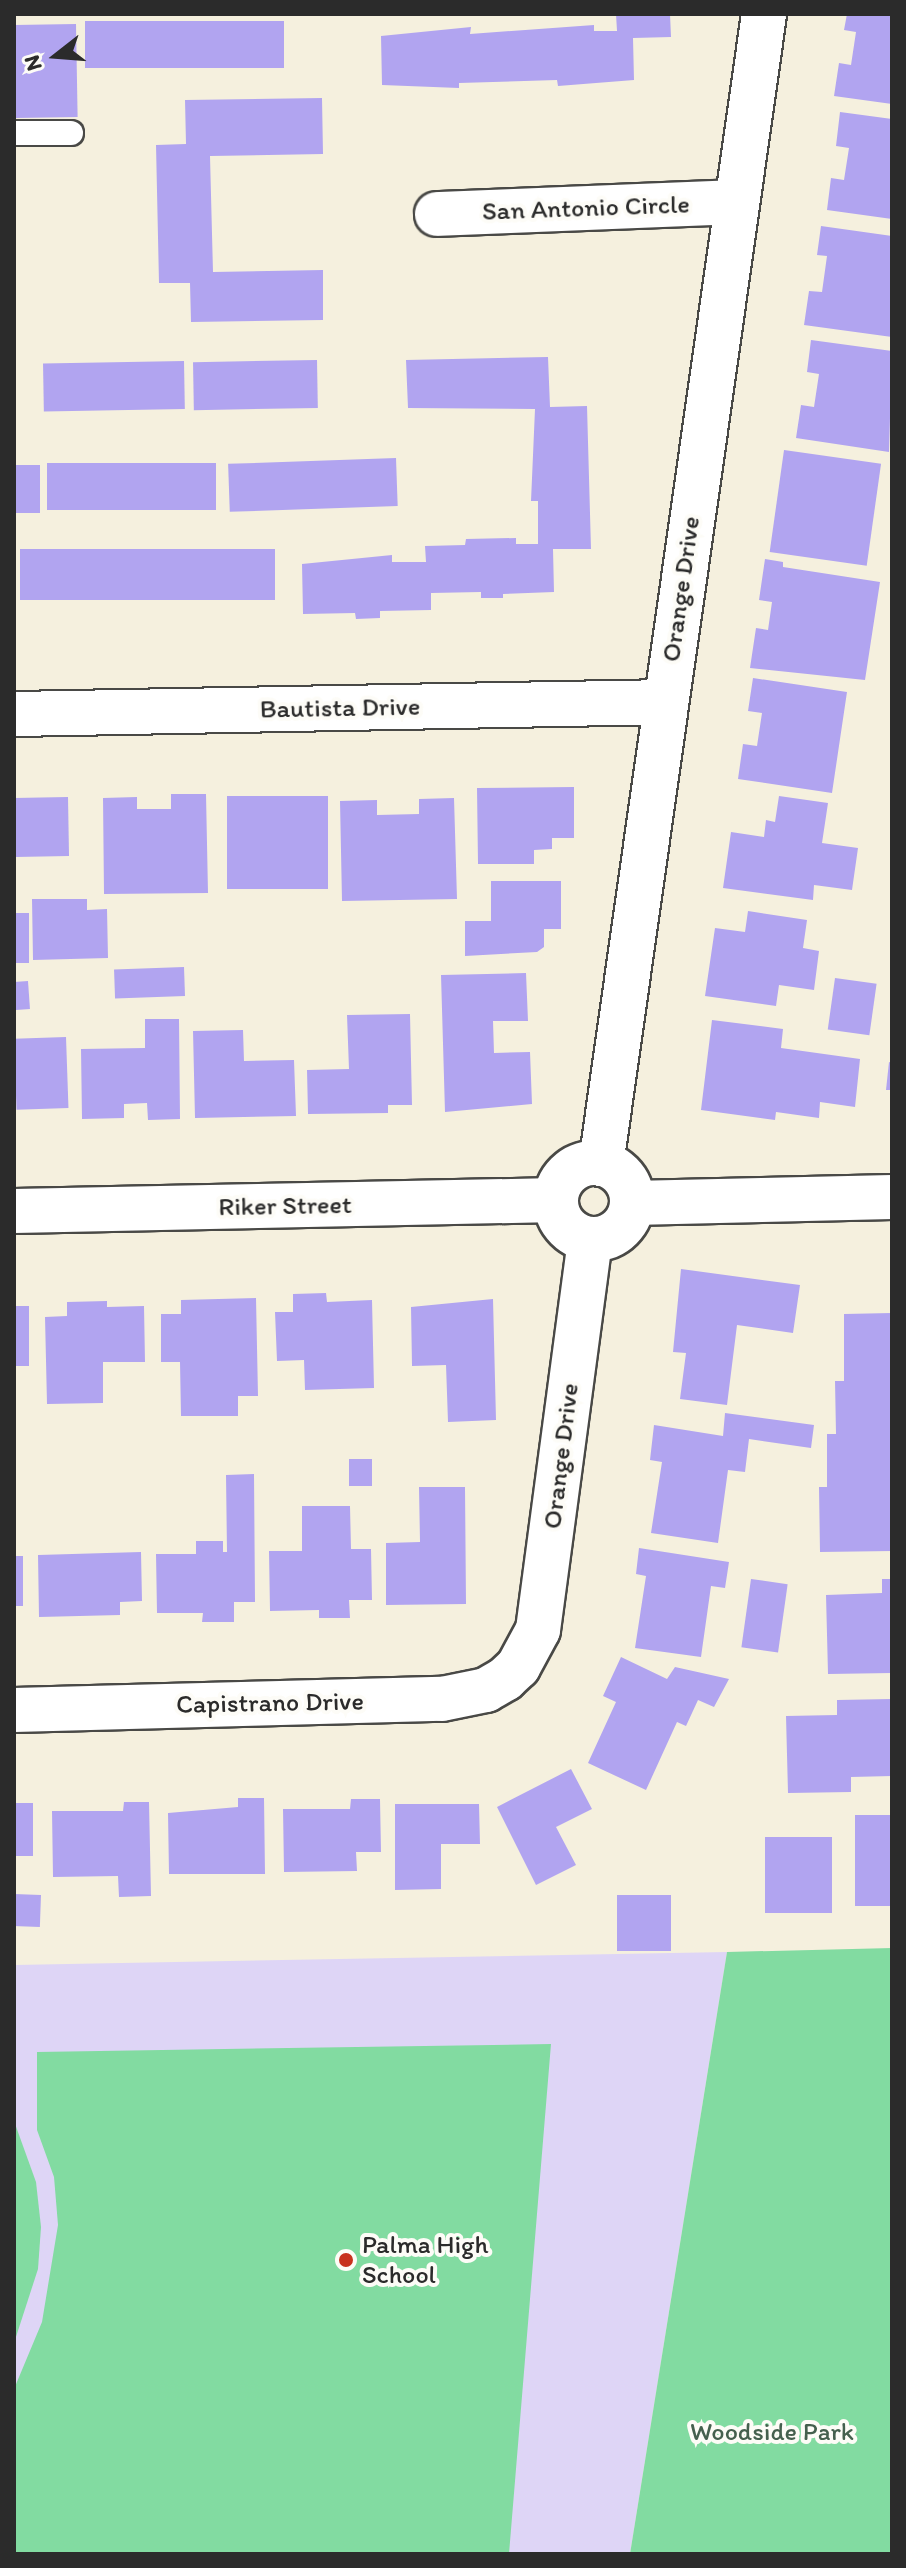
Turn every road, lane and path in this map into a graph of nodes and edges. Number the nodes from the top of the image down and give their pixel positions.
1 (764, 14) edge
2 (14, 133) edge
3 (71, 133) dead end
4 (735, 202) junction
5 (437, 214) dead end
6 (666, 702) junction
7 (14, 714) edge
8 (601, 1164) junction
9 (892, 1197) edge
10 (556, 1200) junction
11 (632, 1203) junction
12 (14, 1211) edge
13 (590, 1240) junction
14 (518, 1667) joint
15 (14, 1710) edge

1 - 4 street, Orange Drive
2 - 3 lane
4 - 5 street, San Antonio Circle
4 - 6 street, Orange Drive
6 - 7 street, Bautista Drive
6 - 8 street, Orange Drive
8 - 10 street
8 - 11 street
9 - 11 street
10 - 12 street, Riker Street
10 - 13 street
11 - 13 street
13 - 14 street, Orange Drive
14 - 15 street, Capistrano Drive

